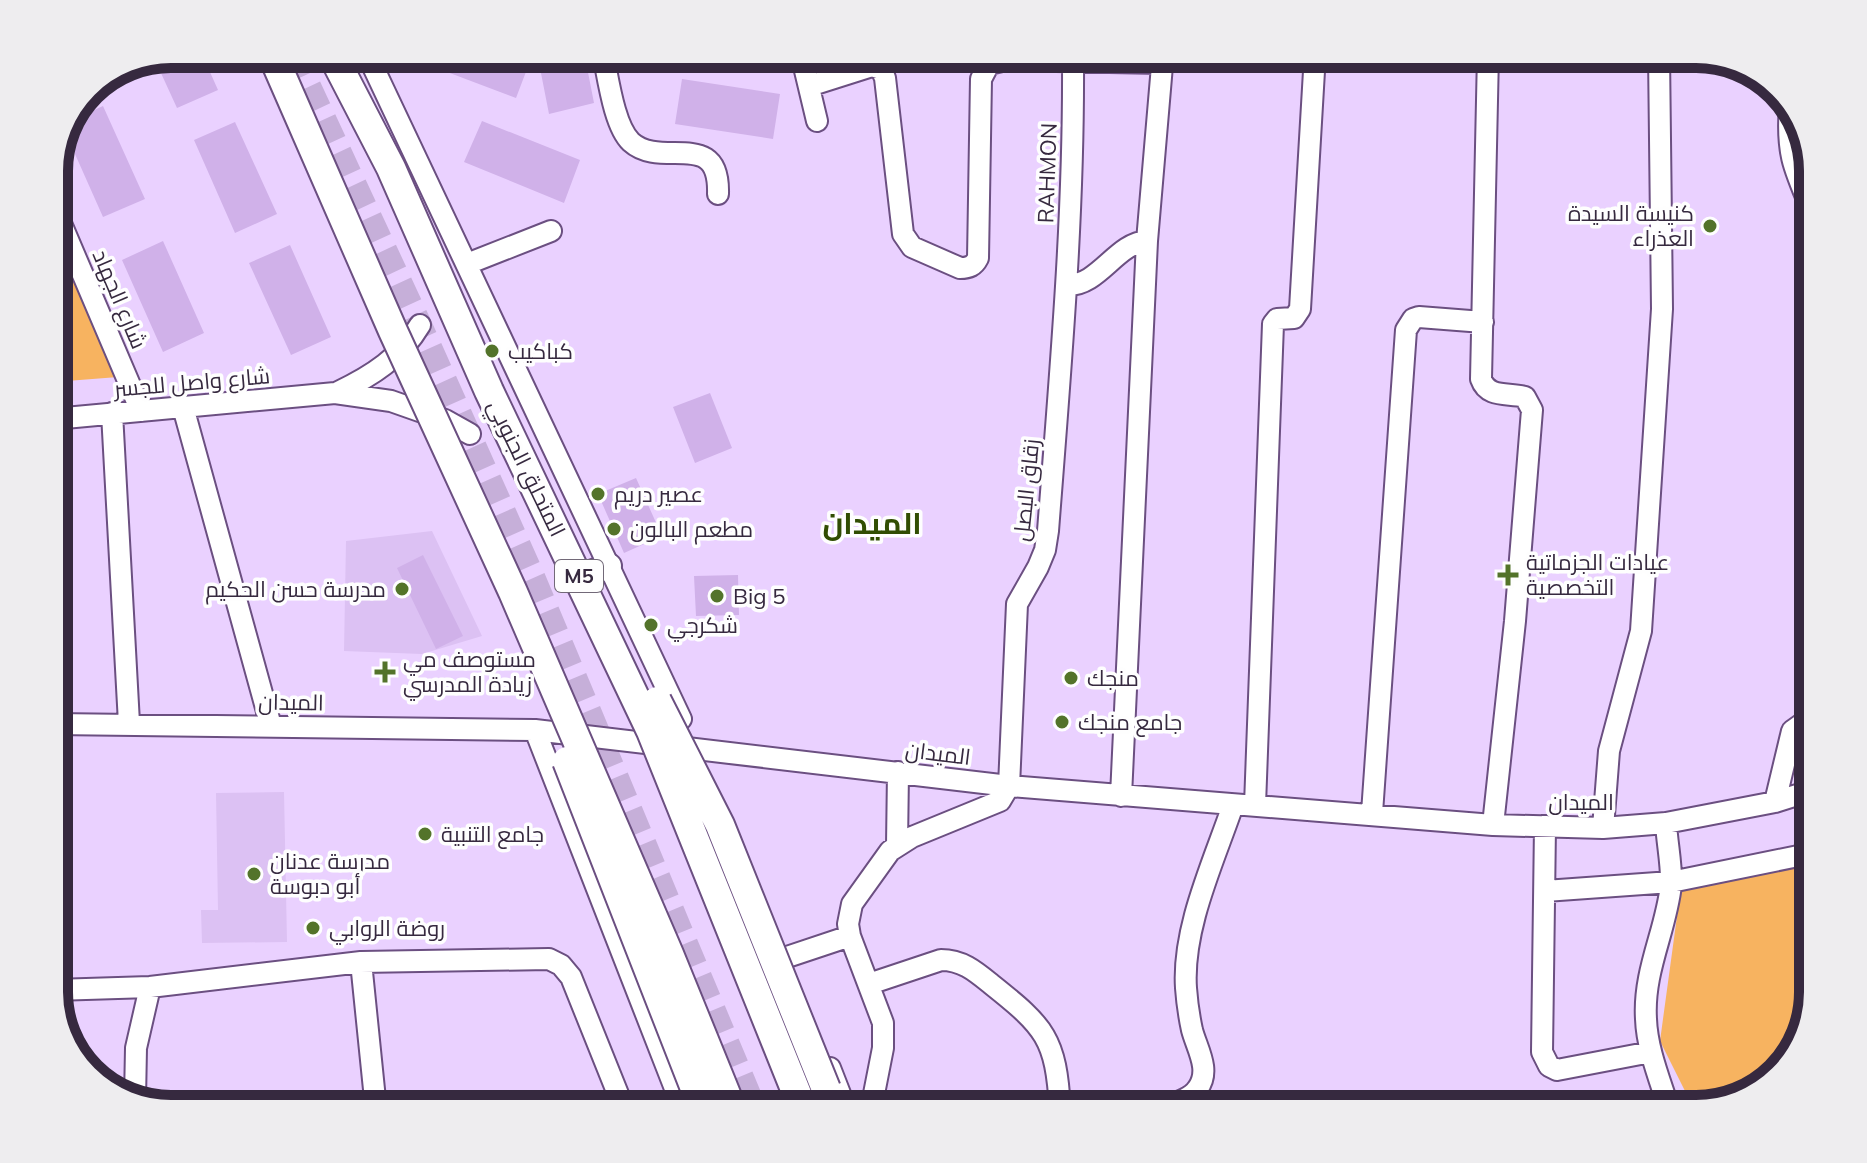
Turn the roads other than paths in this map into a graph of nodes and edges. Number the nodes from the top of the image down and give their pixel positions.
1 (278, 68) edge
2 (339, 68) edge
3 (374, 68) edge
4 (607, 68) edge
5 (804, 68) edge
6 (866, 68) edge
7 (878, 68) edge
8 (986, 68) edge
9 (1073, 68) edge
10 (1162, 68) edge
11 (1314, 68) edge
12 (1488, 68) edge
13 (1659, 68) edge
14 (809, 86) junction
15 (817, 121) dead end
16 (1789, 127) edge
17 (1799, 180) edge
18 (718, 194) dead end
19 (551, 231) dead end
20 (68, 240) edge
21 (1147, 241) junction
22 (467, 264) junction
23 (1067, 285) junction
24 (1483, 322) junction
25 (420, 325) dead end
26 (335, 393) junction
27 (183, 407) junction
28 (141, 411) junction
29 (112, 413) junction
30 (68, 418) edge
31 (470, 434) dead end
32 (609, 566) junction
33 (582, 576) junction
34 (513, 592) junction
35 (129, 723) junction
36 (68, 724) edge
37 (271, 726) junction
38 (1799, 726) edge
39 (535, 730) junction
40 (694, 747) junction
41 (898, 772) junction
42 (1009, 786) junction
43 (1799, 794) edge
44 (1121, 796) junction
45 (1775, 802) junction
46 (1233, 805) junction
47 (1255, 805) junction
48 (1372, 813) junction
49 (1666, 823) junction
50 (1493, 825) junction
51 (1545, 826) junction
52 (1603, 828) junction
53 (897, 845) junction
54 (1799, 856) edge
55 (1671, 882) junction
56 (1545, 891) junction
57 (850, 936) junction
58 (784, 958) junction
59 (361, 962) junction
60 (742, 972) dead end
61 (869, 984) junction
62 (150, 987) junction
63 (68, 990) edge
64 (1651, 1052) junction
65 (135, 1089) edge
66 (826, 1089) dead end
67 (375, 1095) edge
68 (613, 1095) edge
69 (678, 1095) edge
70 (697, 1095) edge
71 (726, 1095) edge
72 (797, 1095) edge
73 (840, 1095) edge
74 (874, 1095) edge
75 (1059, 1095) edge
76 (1193, 1095) edge
77 (1665, 1095) edge

1 - 34 highway, bridge
2 - 33 highway, المتحلق الجنوبي / M5, bridge
3 - 22 street
4 - 18 street
5 - 14 street
6 - 14 street
7 - 8 street
9 - 23 street, RAHMON
10 - 21 street
11 - 47 street
12 - 24 street
13 - 52 street
14 - 15 street
16 - 17 street
19 - 22 street
20 - 28 street, شارع الجهاد
21 - 23 street
21 - 44 street
22 - 32 street
23 - 42 street, زقاق البصل
24 - 48 street
24 - 50 street
25 - 26 street, شارع واصل للجسر
26 - 27 street, شارع واصل للجسر
26 - 31 street, شارع واصل للجسر
27 - 28 street, شارع واصل للجسر
27 - 37 street
28 - 29 street, شارع واصل للجسر
29 - 30 street, شارع واصل للجسر
29 - 35 street
32 - 33 main road
32 - 40 street
33 - 66 highway, bridge
33 - 72 highway, المتحلق الجنوبي / M5, bridge
34 - 70 highway, bridge
34 - 71 highway, bridge
35 - 36 street, الميدان
35 - 37 street, الميدان
37 - 39 street, الميدان
38 - 45 street
39 - 40 street, الميدان
39 - 69 street
40 - 41 street, الميدان
40 - 58 street
41 - 42 street, الميدان
41 - 53 street
42 - 44 street, الميدان
42 - 53 street
43 - 45 street, الميدان
44 - 46 street, الميدان
45 - 49 street, الميدان
46 - 47 street, الميدان
46 - 76 street
47 - 48 street, الميدان
48 - 50 street, الميدان
49 - 52 street, الميدان
49 - 55 street
50 - 51 street, الميدان
51 - 52 street, الميدان
51 - 56 street
53 - 57 street
54 - 55 street
55 - 56 street
55 - 64 street
56 - 64 street
57 - 58 street
57 - 61 street
58 - 60 street
58 - 73 street
59 - 62 street
59 - 67 street
59 - 68 street
61 - 74 street
61 - 75 street
62 - 63 street
62 - 65 street
64 - 77 street

